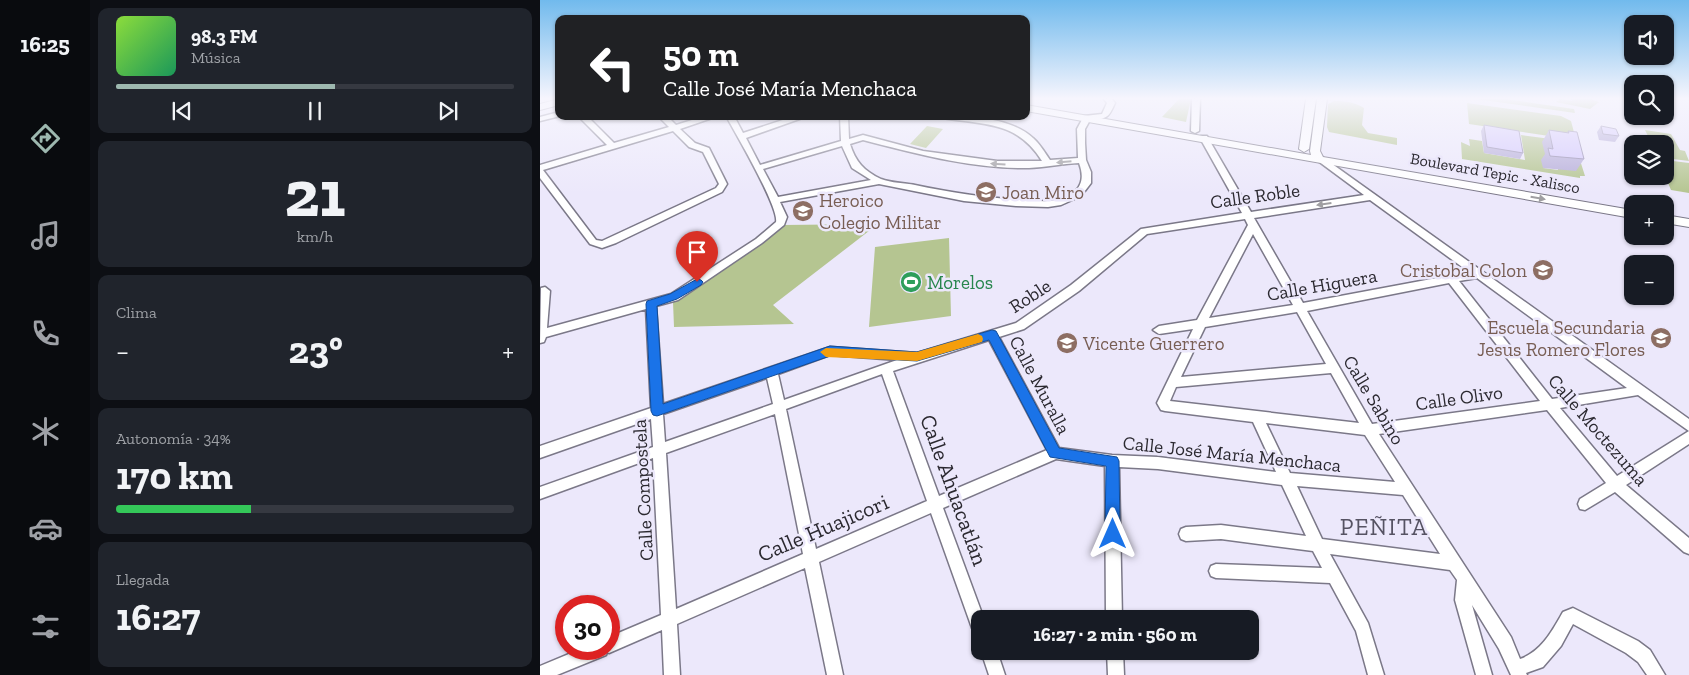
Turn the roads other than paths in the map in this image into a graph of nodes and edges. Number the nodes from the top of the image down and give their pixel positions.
1 (596, 130) edge
2 (666, 130) edge
3 (678, 130) edge
4 (738, 130) edge
5 (760, 130) edge
6 (844, 130) edge
7 (1014, 130) edge
8 (1081, 130) edge
9 (1170, 130) edge
10 (1178, 130) edge
11 (1200, 130) edge
12 (1312, 130) edge
13 (1316, 130) edge
14 (1200, 135) junction
15 (741, 137) junction
16 (845, 142) junction
17 (612, 146) junction
18 (1312, 153) junction
19 (1082, 160) junction
20 (1047, 163) junction
21 (540, 168) edge
22 (758, 168) junction
23 (540, 172) edge
24 (879, 181) junction
25 (1372, 197) junction
26 (775, 200) junction
27 (1624, 203) edge
28 (1624, 212) edge
29 (1674, 212) edge
30 (1689, 214) edge
31 (1250, 220) junction
32 (1674, 220) edge
33 (1689, 223) edge
34 (1144, 231) joint
35 (1478, 274) junction
36 (1452, 280) junction
37 (545, 291) dead end
38 (651, 304) junction
39 (1300, 308) junction
40 (1201, 323) junction
41 (1159, 330) dead end
42 (992, 334) junction
43 (540, 337) edge
44 (917, 357) junction
45 (886, 368) junction
46 (1333, 368) junction
47 (772, 371) junction
48 (1172, 383) junction
49 (1640, 390) junction
50 (1549, 404) junction
51 (780, 406) junction
52 (657, 411) junction
53 (1257, 417) junction
54 (1689, 426) edge
55 (1369, 430) junction
56 (1689, 437) edge
57 (660, 450) junction
58 (540, 452) edge
59 (1055, 453) junction
60 (1112, 461) junction
61 (1285, 480) junction
62 (1616, 485) junction
63 (1406, 489) junction
64 (540, 493) edge
65 (1585, 504) dead end
66 (935, 505) junction
67 (1186, 534) dead end
68 (1318, 546) junction
69 (1689, 547) edge
70 (812, 558) junction
71 (1452, 563) junction
72 (1216, 571) dead end
73 (1333, 576) junction
74 (1464, 580) junction
75 (973, 610) edge
76 (1114, 610) edge
77 (669, 619) junction
78 (620, 640) edge
79 (574, 660) edge
80 (992, 660) edge
81 (1115, 660) edge
82 (1518, 672) edge
83 (540, 674) edge
84 (672, 675) edge
85 (835, 675) edge
86 (997, 675) edge
87 (1116, 675) edge
88 (1376, 675) edge
89 (1484, 675) edge
90 (1657, 675) edge

1 - 17 street
2 - 17 street
3 - 23 street
4 - 15 street
5 - 15 street
6 - 16 street
7 - 20 street
8 - 19 street
9 - 14 main road, Boulevard Tepic - Xalisco
10 - 14 main road, Boulevard Tepic - Xalisco
11 - 14 street
12 - 18 main road
13 - 18 main road
14 - 18 main road, Boulevard Tepic - Xalisco
14 - 18 main road, Boulevard Tepic - Xalisco
14 - 31 street, Calle Sabino
15 - 22 street
20 -> 16 street
16 - 22 street
16 - 24 street
17 - 21 street
18 - 25 street
18 - 27 main road, Boulevard Tepic - Xalisco
18 -> 28 main road, Boulevard Tepic - Xalisco
19 -> 20 street
19 - 24 street
22 - 26 street
24 - 26 street
25 -> 31 street, Calle Roble
25 - 35 street
26 - 38 street
29 - 30 main road
31 - 34 street, Calle Roble
31 - 39 street, Calle Sabino
31 - 40 street
32 - 33 main road
34 - 42 street, Roble
35 - 36 street, Calle Higuera
35 - 49 street
36 - 39 street, Calle Higuera
36 - 50 street, Calle Moctezuma
37 - 43 street
38 - 43 street
38 - 52 street, Calle Compostela
39 - 40 street, Calle Higuera
39 - 46 street, Calle Sabino
40 - 41 street
40 - 48 street
42 - 44 street, Roble
42 - 59 street, Calle Muralla
44 - 45 street, Roble
44 - 47 street
45 - 51 street, Roble
45 - 66 street, Calle Ahuacatlán
46 - 48 street
46 - 55 street, Calle Sabino
47 - 51 street
47 - 52 street
48 - 53 street, Calle Olivo
49 - 50 street, Calle Olivo
49 - 54 street
50 - 55 street, Calle Olivo
50 - 62 street, Calle Moctezuma
51 - 57 street, Roble
51 - 70 street
52 - 57 street, Calle Compostela
52 - 58 street
53 - 55 street, Calle Olivo
53 - 61 street
55 - 63 street, Calle Sabino
56 - 62 street
57 - 64 street, Roble
57 - 77 street, Calle Compostela
59 - 60 street, Calle José María Menchaca
59 - 66 street, Calle Huajicori
60 - 61 street, Calle José María Menchaca
60 - 76 street
61 - 63 street, Calle José María Menchaca
61 - 68 street
62 - 65 street
62 - 69 street, Calle Moctezuma
63 - 71 street, Calle Sabino
66 - 70 street, Calle Huajicori
66 - 75 street, Calle Ahuacatlán
67 - 68 street
68 - 71 street
68 - 73 street
70 - 77 street, Calle Huajicori
70 - 85 street
71 - 74 street, Calle Sabino
72 - 73 street
73 - 88 street
74 - 82 street, Calle Sabino
74 - 89 street
77 - 78 street, Calle Huajicori
77 - 84 street, Calle Compostela
79 - 83 street
80 - 86 street
81 - 87 street
82 - 90 street

